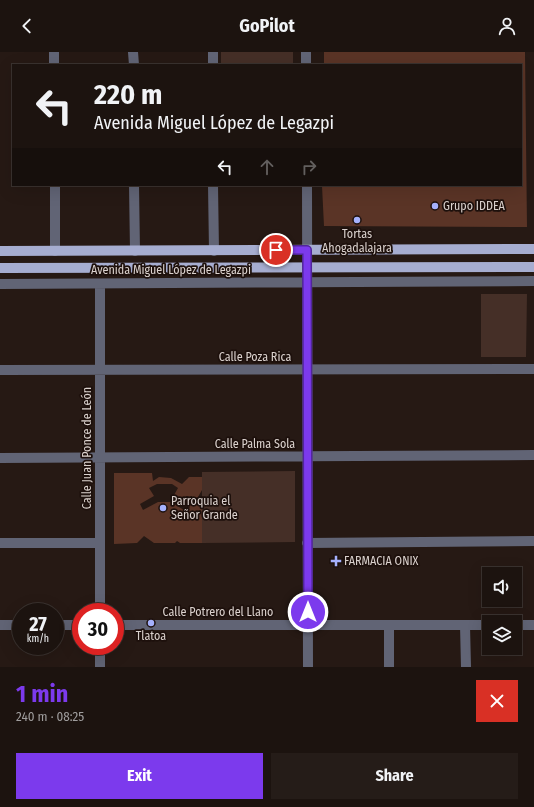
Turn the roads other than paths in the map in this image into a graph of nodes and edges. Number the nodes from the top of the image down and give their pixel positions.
1 (54, 52) edge
2 (133, 52) edge
3 (213, 52) edge
4 (306, 52) edge
5 (54, 64) edge
6 (134, 64) edge
7 (213, 64) edge
8 (306, 64) edge
9 (55, 186) edge
10 (134, 186) edge
11 (213, 186) edge
12 (307, 186) edge
13 (534, 249) edge
14 (307, 250) junction
15 (0, 251) edge
16 (55, 251) junction
17 (135, 251) junction
18 (214, 251) junction
19 (534, 267) edge
20 (0, 268) edge
21 (307, 268) junction
22 (534, 281) edge
23 (307, 283) junction
24 (0, 284) edge
25 (100, 284) junction
26 (534, 369) edge
27 (0, 370) edge
28 (100, 370) junction
29 (308, 370) junction
30 (534, 456) edge
31 (100, 457) junction
32 (307, 457) junction
33 (0, 458) edge
34 (534, 541) edge
35 (100, 543) junction
36 (308, 543) junction
37 (0, 544) edge
38 (100, 603) edge
39 (0, 625) edge
40 (12, 625) edge
41 (124, 625) edge
42 (308, 625) junction
43 (389, 625) junction
44 (465, 625) junction
45 (482, 625) edge
46 (522, 625) edge
47 (534, 625) edge
48 (100, 655) edge
49 (100, 667) edge
50 (308, 667) edge
51 (389, 667) edge
52 (466, 667) edge

1 - 5 street
2 - 6 street
3 - 7 street
4 - 8 street
9 - 16 street
10 - 17 street
11 - 18 street
12 - 14 street
13 - 14 main road, Avenida Miguel López de Legazpi
14 - 18 main road, Avenida Miguel López de Legazpi
14 - 21 street
15 - 16 main road, Avenida Miguel López de Legazpi
16 - 17 main road, Avenida Miguel López de Legazpi
17 - 18 main road, Avenida Miguel López de Legazpi
19 - 21 main road, Avenida Miguel López de Legazpi
20 - 21 main road, Avenida Miguel López de Legazpi
21 - 23 street
22 - 23 street, Avenida Miguel López de Legazpi
23 - 25 street, Avenida Miguel López de Legazpi
23 - 29 street
24 - 25 street, Avenida Miguel López de Legazpi
25 - 28 street, Calle Juan Ponce de León
26 - 29 street, Calle Poza Rica
27 - 28 street, Calle Poza Rica
28 - 29 street, Calle Poza Rica
28 - 31 street, Calle Juan Ponce de León
29 - 32 street
30 - 32 street, Calle Palma Sola
31 - 32 street, Calle Palma Sola
31 - 33 street, Calle Palma Sola
31 - 35 street, Calle Juan Ponce de León
32 - 36 street
34 - 36 street
35 - 37 street
35 - 38 street, Calle Juan Ponce de León
36 - 42 street
39 - 40 street
41 - 42 street, Calle Potrero del Llano
42 - 43 street, Calle Potrero del Llano
42 - 50 street
43 - 44 street, Calle Potrero del Llano
43 - 51 street
44 - 45 street, Calle Potrero del Llano
44 - 52 street
46 - 47 street
48 - 49 street

